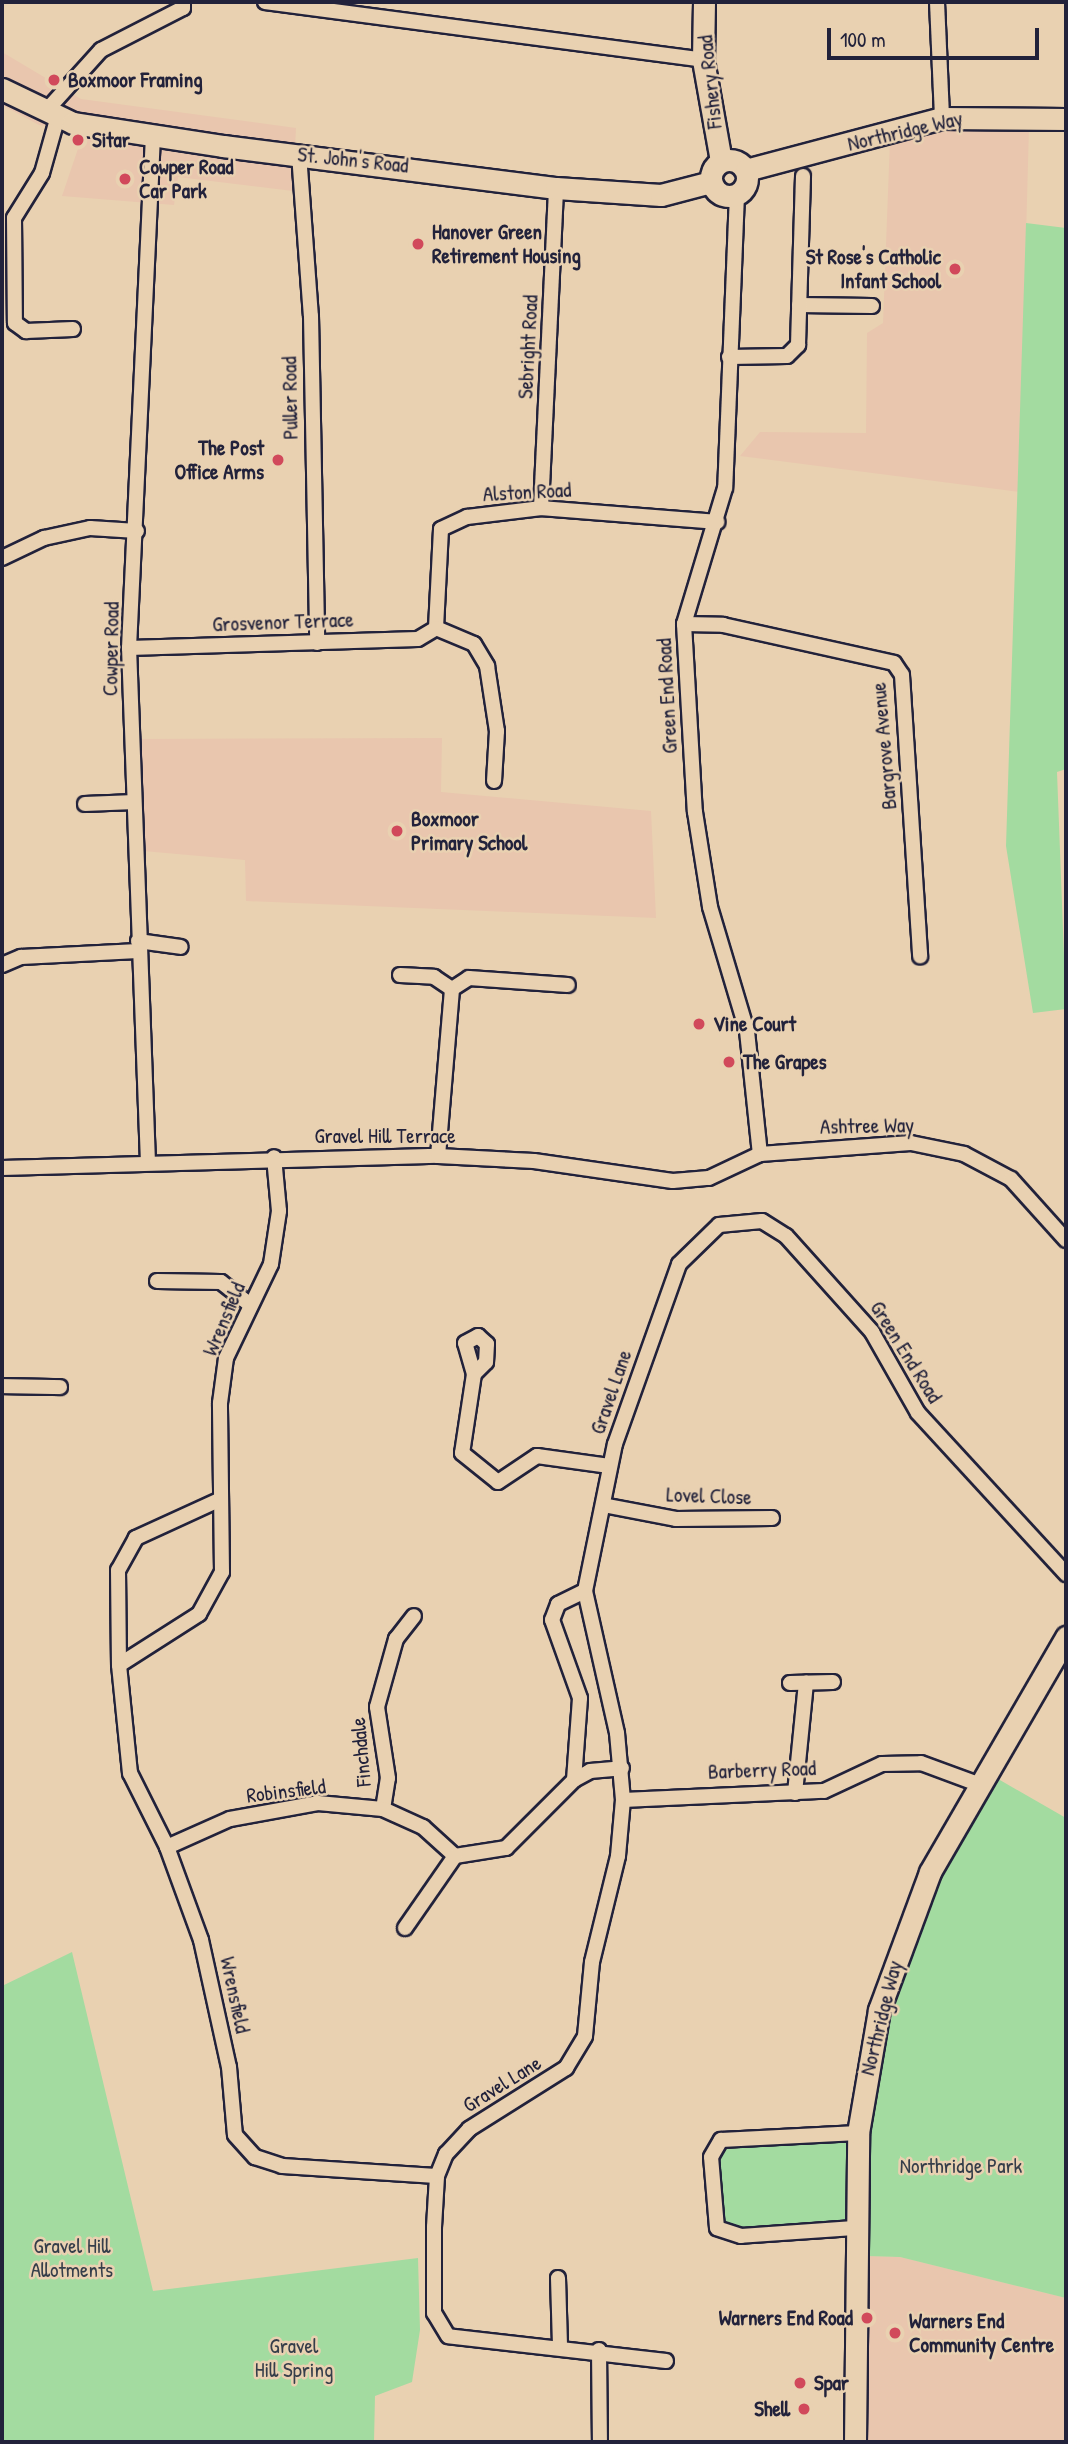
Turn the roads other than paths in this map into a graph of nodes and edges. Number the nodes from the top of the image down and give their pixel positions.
1 (183, 2) edge
2 (265, 2) edge
3 (704, 2) edge
4 (937, 2) edge
5 (703, 60) junction
6 (2, 89) edge
7 (52, 113) junction
8 (942, 118) junction
9 (1066, 119) edge
10 (153, 136) junction
11 (299, 154) junction
12 (721, 161) junction
13 (746, 170) junction
14 (803, 176) dead end
15 (711, 182) junction
16 (556, 188) junction
17 (737, 194) junction
18 (799, 305) junction
19 (873, 306) dead end
20 (73, 329) dead end
21 (729, 357) junction
22 (541, 508) junction
23 (717, 522) junction
24 (137, 531) junction
25 (2, 558) edge
26 (684, 624) junction
27 (436, 628) junction
28 (317, 643) junction
29 (129, 648) junction
30 (494, 781) dead end
31 (134, 802) junction
32 (85, 804) dead end
33 (138, 946) junction
34 (180, 947) dead end
35 (920, 956) dead end
36 (2, 965) edge
37 (400, 975) dead end
38 (568, 985) dead end
39 (452, 989) junction
40 (760, 1154) junction
41 (438, 1156) junction
42 (274, 1157) junction
43 (148, 1163) junction
44 (2, 1167) edge
45 (719, 1225) joint
46 (1066, 1240) edge
47 (157, 1281) dead end
48 (250, 1305) junction
49 (474, 1374) dead end
50 (2, 1386) edge
51 (60, 1387) dead end
52 (610, 1466) junction
53 (221, 1499) junction
54 (603, 1505) junction
55 (772, 1518) dead end
56 (1066, 1574) edge
57 (585, 1591) junction
58 (414, 1616) dead end
59 (1066, 1637) edge
60 (118, 1665) junction
61 (833, 1682) dead end
62 (790, 1683) dead end
63 (806, 1684) junction
64 (622, 1769) junction
65 (574, 1780) junction
66 (978, 1784) junction
67 (795, 1793) junction
68 (623, 1800) junction
69 (383, 1809) junction
70 (167, 1847) junction
71 (455, 1856) junction
72 (405, 1928) dead end
73 (858, 2133) junction
74 (437, 2176) junction
75 (854, 2228) junction
76 (558, 2278) dead end
77 (560, 2345) junction
78 (599, 2350) junction
79 (666, 2361) dead end
80 (600, 2442) edge
81 (855, 2442) edge

1 - 7 street
2 - 5 street
3 - 5 street, Fishery Road
4 - 8 street
5 - 12 street, Fishery Road
6 - 7 street, St. John's Road
7 - 10 street, St. John's Road
7 - 20 street
8 - 9 street, Northridge Way
8 - 13 street, Northridge Way
10 - 11 street, St. John's Road
10 - 24 street, Cowper Road
11 - 16 street, St. John's Road
11 - 28 street, Puller Road
12 - 13 street
12 - 15 street
13 - 17 street
14 - 18 street
15 - 16 street, St. John's Road
15 - 17 street
16 - 22 street, Sebright Road
17 - 21 street, Green End Road
18 - 19 street
18 - 21 street
21 - 23 street, Green End Road
22 - 23 street, Alston Road
22 - 27 street, Alston Road
23 - 26 street, Green End Road
24 - 25 street
24 - 29 street, Cowper Road
26 - 35 street, Bargrove Avenue
26 - 40 street, Green End Road
27 - 28 street, Grosvenor Terrace
27 - 30 street
28 - 29 street, Grosvenor Terrace
29 - 31 street, Cowper Road
31 - 32 street
31 - 33 street, Cowper Road
33 - 34 street
33 - 36 street
33 - 43 street, Cowper Road
37 - 39 street
38 - 39 street
39 - 41 street
40 - 41 street, Gravel Hill Terrace
40 - 46 street, Ashtree Way
41 - 42 street, Gravel Hill Terrace
42 - 43 street, Gravel Hill Terrace
42 - 48 street, Wrensfield
43 - 44 street, Gravel Hill Terrace
45 - 52 street, Gravel Lane
45 - 56 street, Green End Road
47 - 48 street
48 - 53 street, Wrensfield
49 - 52 street
50 - 51 street
52 - 54 street, Gravel Lane
53 - 60 street, Wrensfield
53 - 60 street, Wrensfield
54 - 55 street, Lovel Close
54 - 57 street, Gravel Lane
57 - 64 street, Gravel Lane
57 - 65 street
58 - 69 street, Finchdale
59 - 66 street, Northridge Way
60 - 70 street, Wrensfield
61 - 63 street
62 - 63 street
63 - 67 street
64 - 65 street
64 - 68 street, Gravel Lane
65 - 71 street
66 - 67 street, Barberry Road
66 - 73 street, Northridge Way
67 - 68 street, Barberry Road
68 - 74 street, Gravel Lane
69 - 70 street, Robinsfield
69 - 71 street, Robinsfield
70 - 74 street, Wrensfield
71 - 72 street
73 - 75 street, Northridge Way
73 - 75 street
74 - 77 street, Gravel Lane
75 - 81 street, Northridge Way
76 - 77 street
77 - 78 street, Gravel Lane
78 - 79 street, Gravel Lane
78 - 80 street

